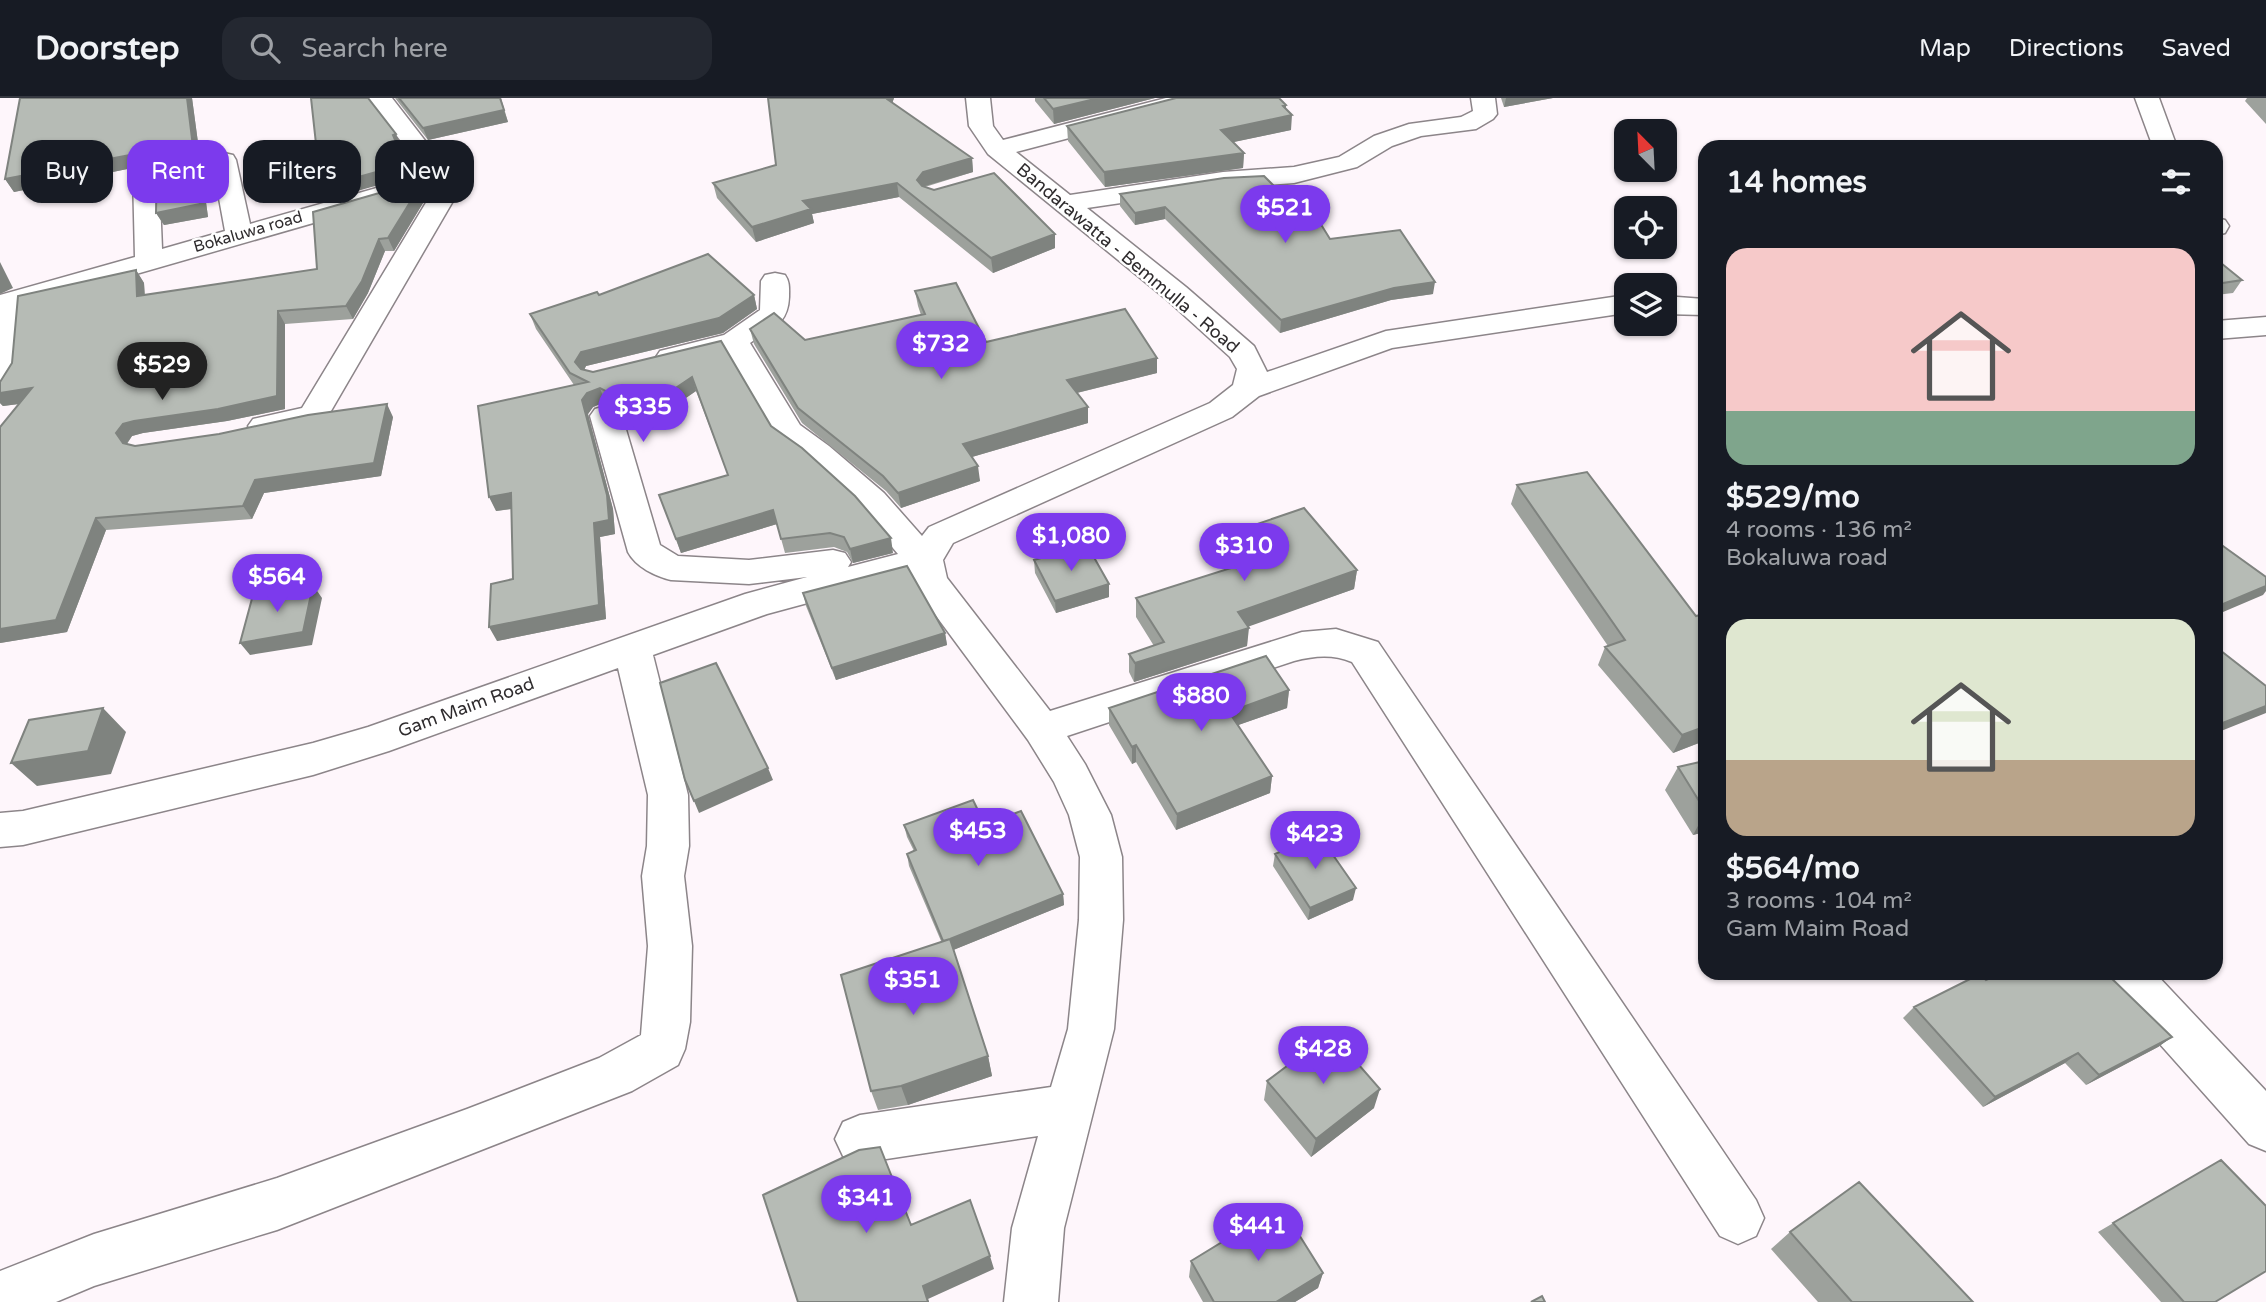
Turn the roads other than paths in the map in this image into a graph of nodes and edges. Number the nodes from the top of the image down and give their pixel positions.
1 (380, 98) edge
2 (978, 98) edge
3 (1194, 98) edge
4 (1483, 98) edge
5 (2147, 98) edge
6 (412, 140) edge
7 (2162, 140) edge
8 (1005, 165) junction
9 (229, 185) edge
10 (375, 196) edge
11 (147, 203) edge
12 (439, 203) edge
13 (1063, 204) junction
14 (239, 234) junction
15 (149, 262) junction
16 (775, 281) dead end
17 (5, 302) edge
18 (1614, 306) edge
19 (1677, 306) edge
20 (1698, 307) edge
21 (2266, 326) edge
22 (2223, 329) edge
23 (734, 341) junction
24 (639, 365) edge
25 (0, 383) edge
26 (1248, 389) junction
27 (606, 415) dead end
28 (239, 431) edge
29 (915, 549) junction
30 (632, 647) junction
31 (1042, 729) junction
32 (0, 830) edge
33 (2131, 980) edge
34 (1070, 1108) junction
35 (2266, 1127) edge
36 (860, 1139) dead end
37 (1738, 1217) dead end
38 (0, 1298) edge
39 (1031, 1302) edge

1 - 6 street
2 - 8 street, Bandarawatta - Bemmulla - Road
3 - 8 street
4 - 13 street
5 - 7 street
8 - 13 street, Bandarawatta - Bemmulla - Road
9 - 14 street
10 - 14 street, Bokaluwa road
11 - 15 street
12 - 28 street
13 - 26 street, Bandarawatta - Bemmulla - Road
14 - 15 street, Bokaluwa road
15 - 17 street, Bokaluwa road
16 - 23 street
17 - 25 street
18 - 26 street
19 - 20 street
21 - 22 street
23 - 24 street
23 - 29 street
26 - 29 street
27 - 29 street
29 - 30 street, Gam Maim Road
29 - 31 street
30 - 32 street, Gam Maim Road
30 - 38 street
31 - 34 street
31 - 37 street
33 - 35 street
34 - 36 street
34 - 39 street

